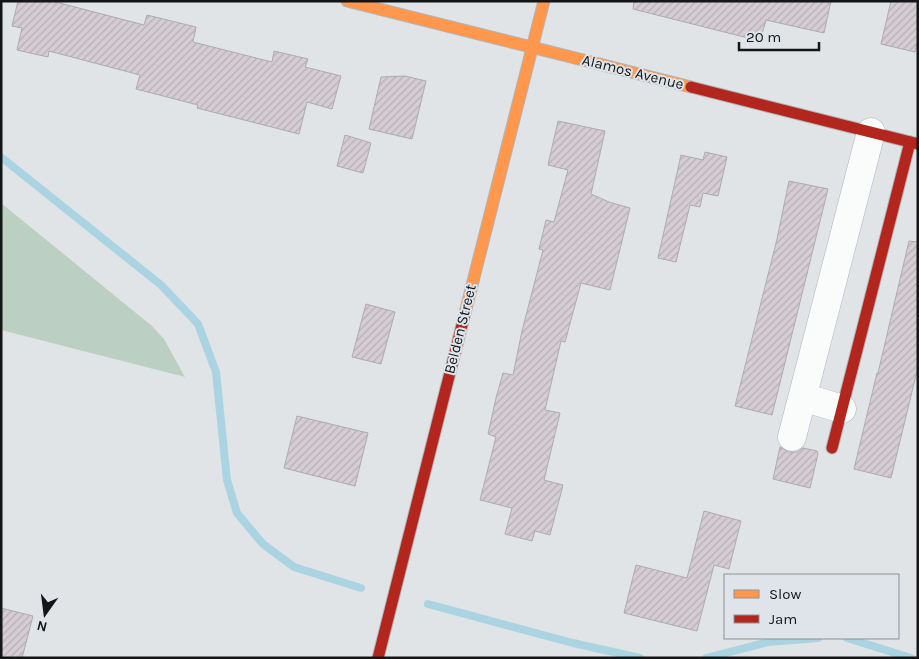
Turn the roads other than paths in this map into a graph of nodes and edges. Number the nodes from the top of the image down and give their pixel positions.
1 (347, 1) edge
2 (544, 1) edge
3 (532, 47) junction
4 (871, 132) junction
5 (914, 143) edge
6 (803, 397) junction
7 (842, 409) junction
8 (792, 437) dead end
9 (832, 448) dead end
10 (378, 658) edge

1 - 3 street, Alamos Avenue
2 - 3 street, Belden Street
3 - 4 street, Alamos Avenue
3 - 10 street, Belden Street
4 - 5 street, Alamos Avenue
4 - 6 street
5 - 7 street
6 - 7 street
6 - 8 street
7 - 9 street

